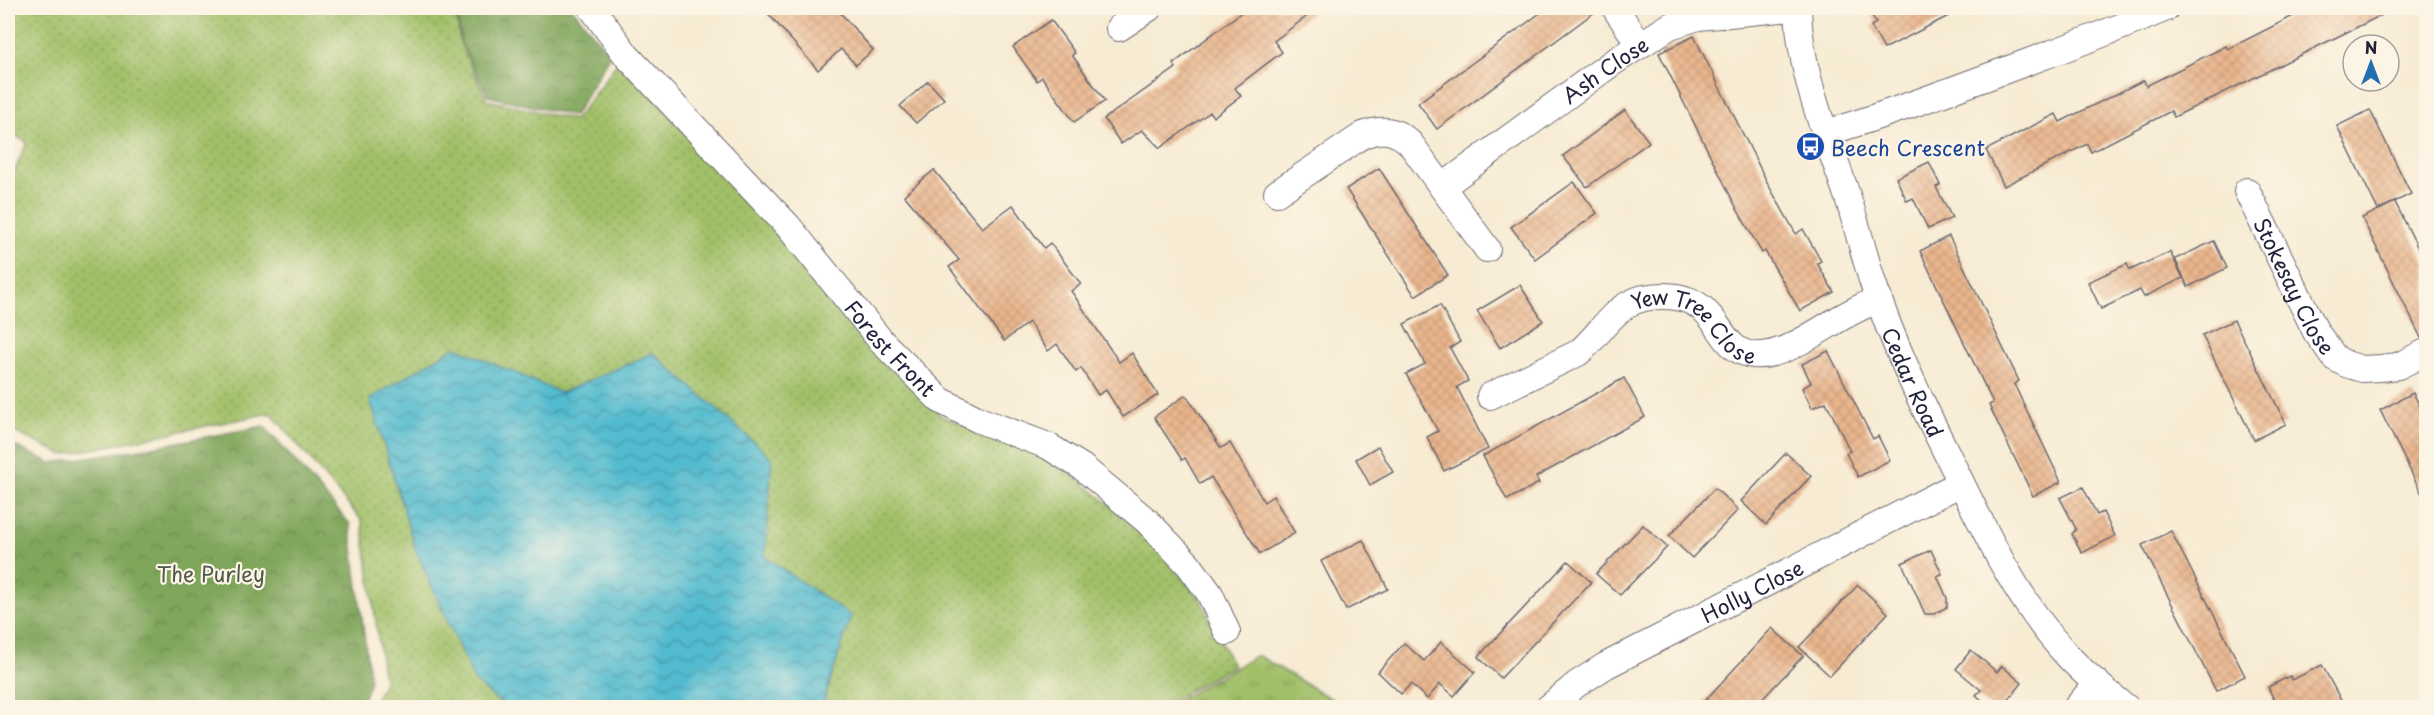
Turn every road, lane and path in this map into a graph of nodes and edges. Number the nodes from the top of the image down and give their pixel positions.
1 (592, 8) edge
2 (1149, 8) edge
3 (1615, 8) edge
4 (1792, 8) edge
5 (1798, 8) edge
6 (2166, 8) edge
7 (1119, 28) dead end
8 (1639, 44) junction
9 (1825, 133) junction
10 (1442, 187) junction
11 (2247, 190) dead end
12 (1277, 194) dead end
13 (1487, 249) dead end
14 (1879, 299) junction
15 (2427, 352) edge
16 (1490, 396) dead end
17 (1961, 483) junction
18 (1227, 632) dead end
19 (2097, 683) junction
20 (1548, 708) edge
21 (2076, 708) edge
22 (2127, 708) edge

1 - 18 street, Forest Front
2 - 7 street
3 - 8 street
4 - 8 street, Ash Close
5 - 9 street, Cedar Road
6 - 9 street
8 - 10 street, Ash Close
9 - 14 street, Cedar Road
10 - 12 street
10 - 13 street
11 - 15 street, Stokesay Close
14 - 16 street, Yew Tree Close
14 - 17 street, Cedar Road
17 - 19 street, Cedar Road
17 - 20 street, Holly Close
19 - 21 street
19 - 22 street, Cedar Road

